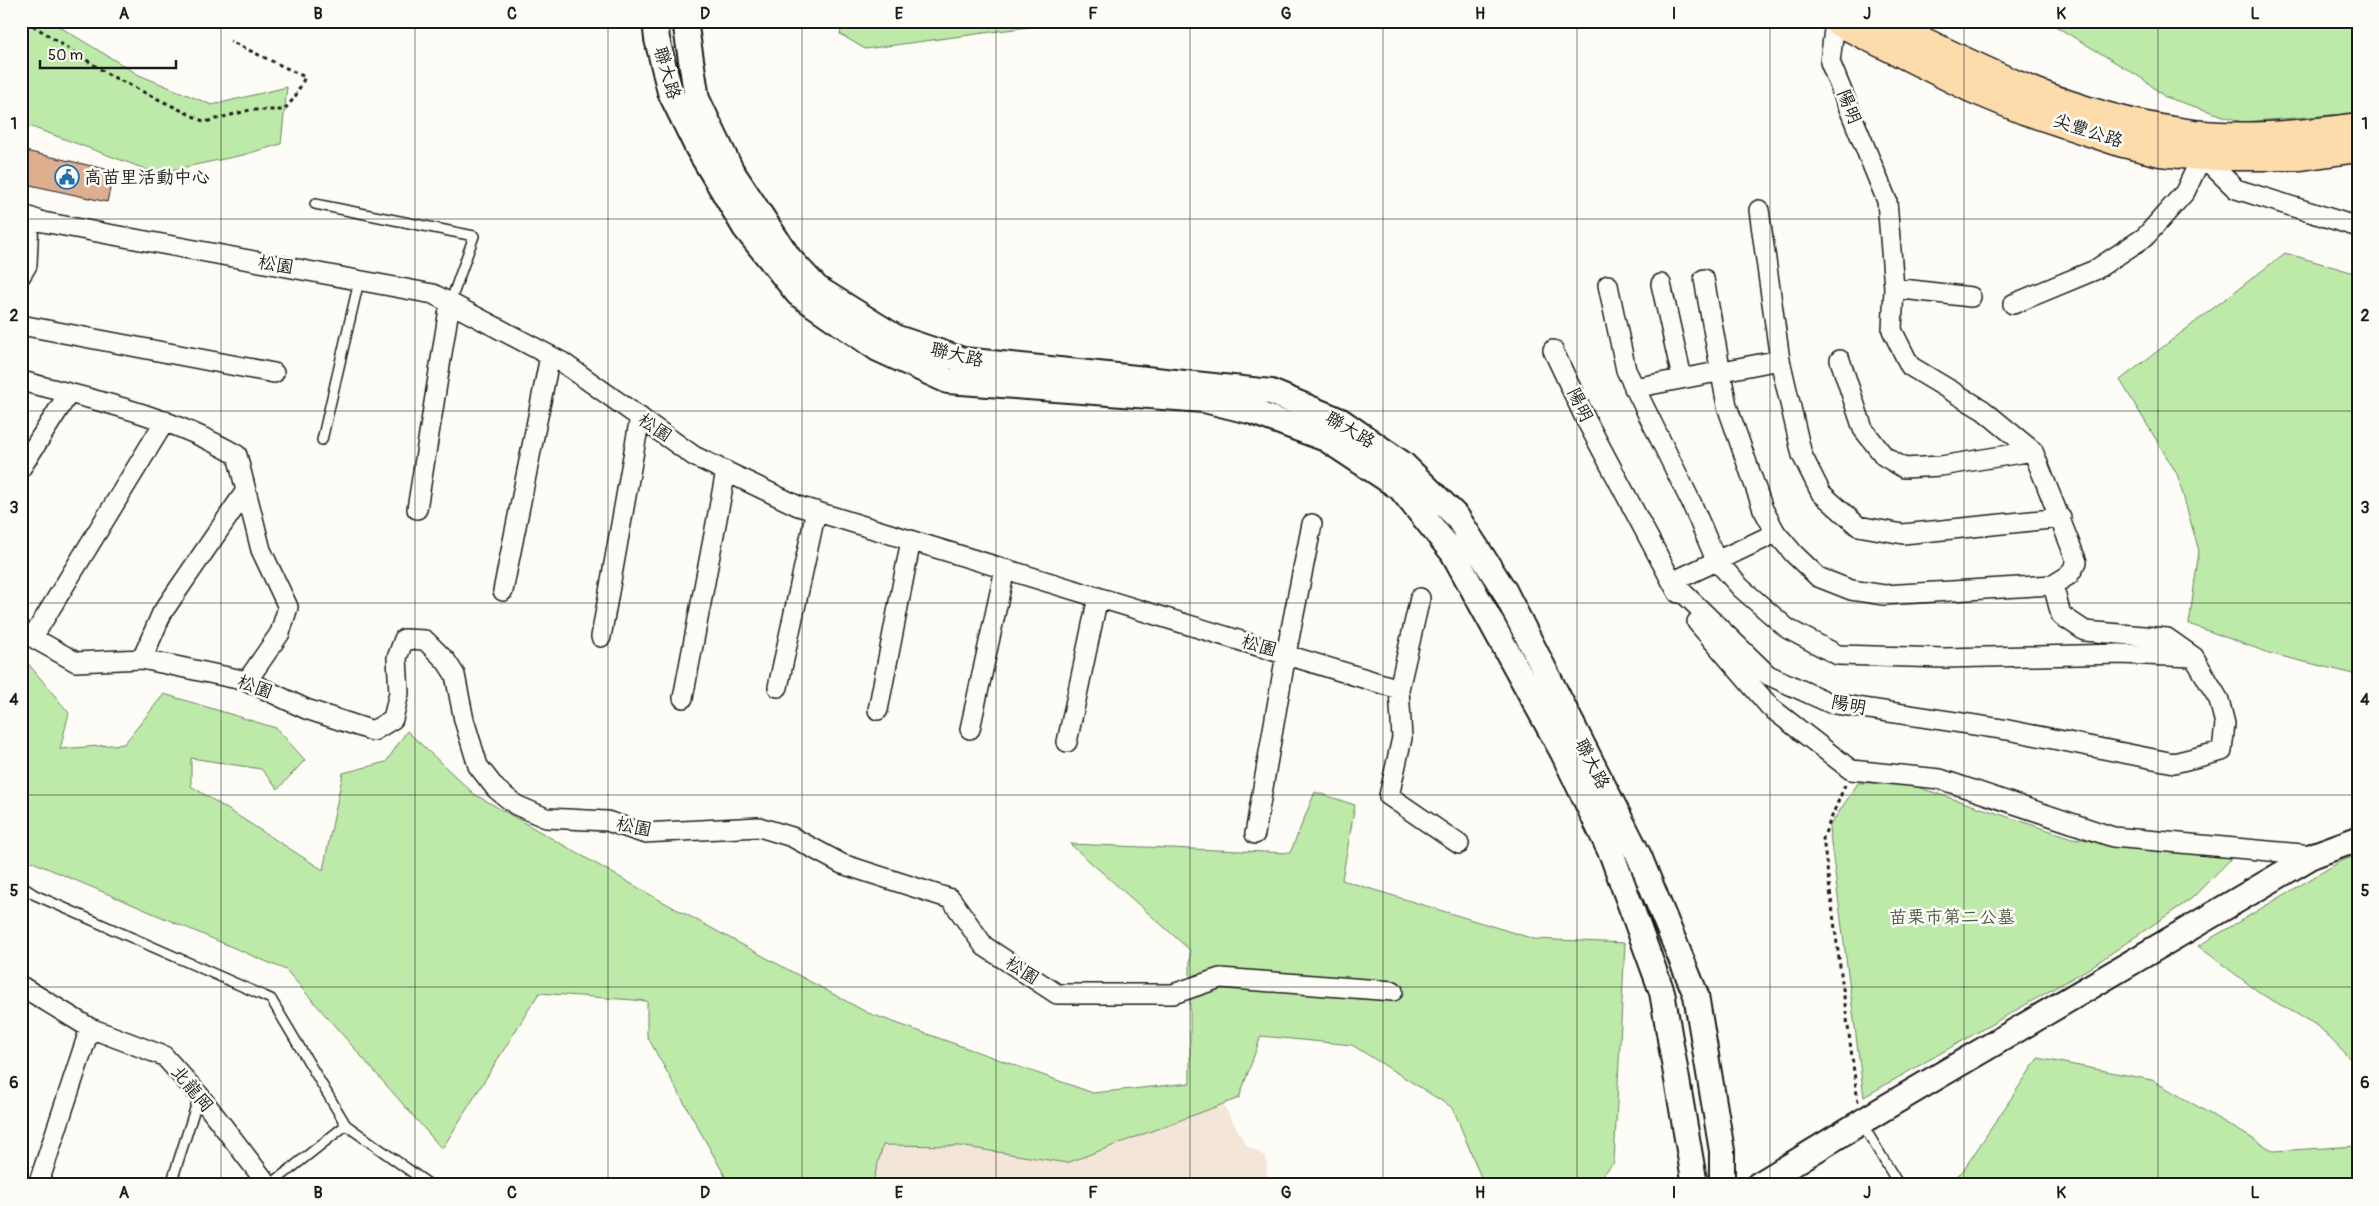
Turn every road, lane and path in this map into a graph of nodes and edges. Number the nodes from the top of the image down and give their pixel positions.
1 (26, 21) edge
2 (655, 21) edge
3 (685, 21) edge
4 (1836, 21) edge
5 (1882, 21) edge
6 (230, 41) dead end
7 (2358, 127) edge
8 (21, 136) edge
9 (21, 143) edge
10 (2202, 145) junction
11 (2358, 148) edge
12 (315, 204) dead end
13 (1759, 210) dead end
14 (25, 216) edge
15 (2358, 227) edge
16 (21, 275) edge
17 (1704, 279) dead end
18 (359, 281) junction
19 (1661, 284) dead end
20 (1608, 285) dead end
21 (1894, 288) junction
22 (1971, 297) dead end
23 (450, 303) junction
24 (2013, 304) dead end
25 (21, 325) edge
26 (1553, 350) dead end
27 (550, 356) junction
28 (1780, 360) junction
29 (1840, 360) dead end
30 (1721, 371) junction
31 (274, 373) dead end
32 (1682, 378) junction
33 (21, 381) edge
34 (1634, 388) junction
35 (69, 393) junction
36 (640, 417) junction
37 (165, 421) junction
38 (322, 440) dead end
39 (2033, 451) junction
40 (21, 468) edge
41 (726, 471) junction
42 (245, 492) junction
43 (416, 509) dead end
44 (816, 511) junction
45 (2062, 518) junction
46 (1312, 524) dead end
47 (1776, 533) junction
48 (911, 540) junction
49 (1716, 560) junction
50 (1005, 569) junction
51 (1672, 582) junction
52 (2053, 585) junction
53 (503, 591) dead end
54 (1098, 597) junction
55 (1420, 598) dead end
56 (27, 634) edge
57 (601, 637) dead end
58 (1286, 654) junction
59 (2194, 657) junction
60 (142, 659) junction
61 (246, 681) junction
62 (778, 687) dead end
63 (1399, 689) junction
64 (683, 698) dead end
65 (878, 710) dead end
66 (970, 729) dead end
67 (1067, 742) dead end
68 (1572, 748) junction
69 (1851, 770) junction
70 (1255, 834) dead end
71 (2355, 842) edge
72 (1459, 844) dead end
73 (2314, 855) junction
74 (21, 886) edge
75 (21, 986) edge
76 (1393, 991) dead end
77 (90, 1028) junction
78 (199, 1095) junction
79 (1861, 1122) junction
80 (346, 1125) junction
81 (172, 1184) edge
82 (38, 1185) edge
83 (269, 1185) edge
84 (430, 1185) edge
85 (1696, 1185) edge
86 (1722, 1185) edge
87 (1758, 1185) edge
88 (1899, 1185) edge

1 - 6 path
2 - 68 street, 聯大路
3 - 68 street, 聯大路
4 - 10 main road, 尖豐公路
4 - 21 street, 陽明
5 - 10 main road, 尖豐公路
7 - 10 main road, 尖豐公路
8 - 9 path
10 - 11 main road, 尖豐公路
10 - 15 street
10 - 24 street
12 - 23 lane
13 - 28 street
14 - 16 street, 松園
14 - 18 street, 松園
17 - 30 street
18 - 23 street, 松園
18 - 38 lane
19 - 32 street
20 - 34 street
21 - 22 street
21 - 39 street, 陽明
23 - 27 street, 松園
23 - 43 street
25 - 31 street
26 - 51 street, 陽明
27 - 36 street, 松園
27 - 53 street
28 - 30 street
28 - 45 street
29 - 39 street
30 - 32 street
30 - 47 street
32 - 34 street
33 - 35 street
34 - 49 street
35 - 37 street
35 - 40 street
36 - 41 street, 松園
36 - 57 street
37 - 42 street
37 - 56 street
39 - 45 street, 陽明
41 - 44 street, 松園
41 - 64 street
42 - 60 street
42 - 61 street
44 - 48 street, 松園
44 - 62 street
45 - 52 street, 陽明
46 - 58 street
47 - 49 street
47 - 52 street
48 - 50 street, 松園
48 - 65 street
49 - 51 street
49 - 59 street
50 - 54 street, 松園
50 - 66 street
51 - 59 street, 陽明
51 - 69 street
52 - 59 street, 陽明
54 - 58 street, 松園
54 - 67 street
55 - 63 street
56 - 60 street, 松園
58 - 63 street, 松園
58 - 70 street
60 - 61 street, 松園
61 - 76 street, 松園
63 - 72 street
68 - 85 street, 聯大路
68 - 86 street, 聯大路
69 - 73 street
69 - 79 path
71 - 73 street
73 - 79 street
74 - 80 lane
75 - 77 street, 北龍岡
77 - 78 street, 北龍岡
77 - 82 street
78 - 81 lane
78 - 83 street, 北龍岡
79 - 87 street
79 - 88 lane
80 - 83 lane
80 - 84 lane

